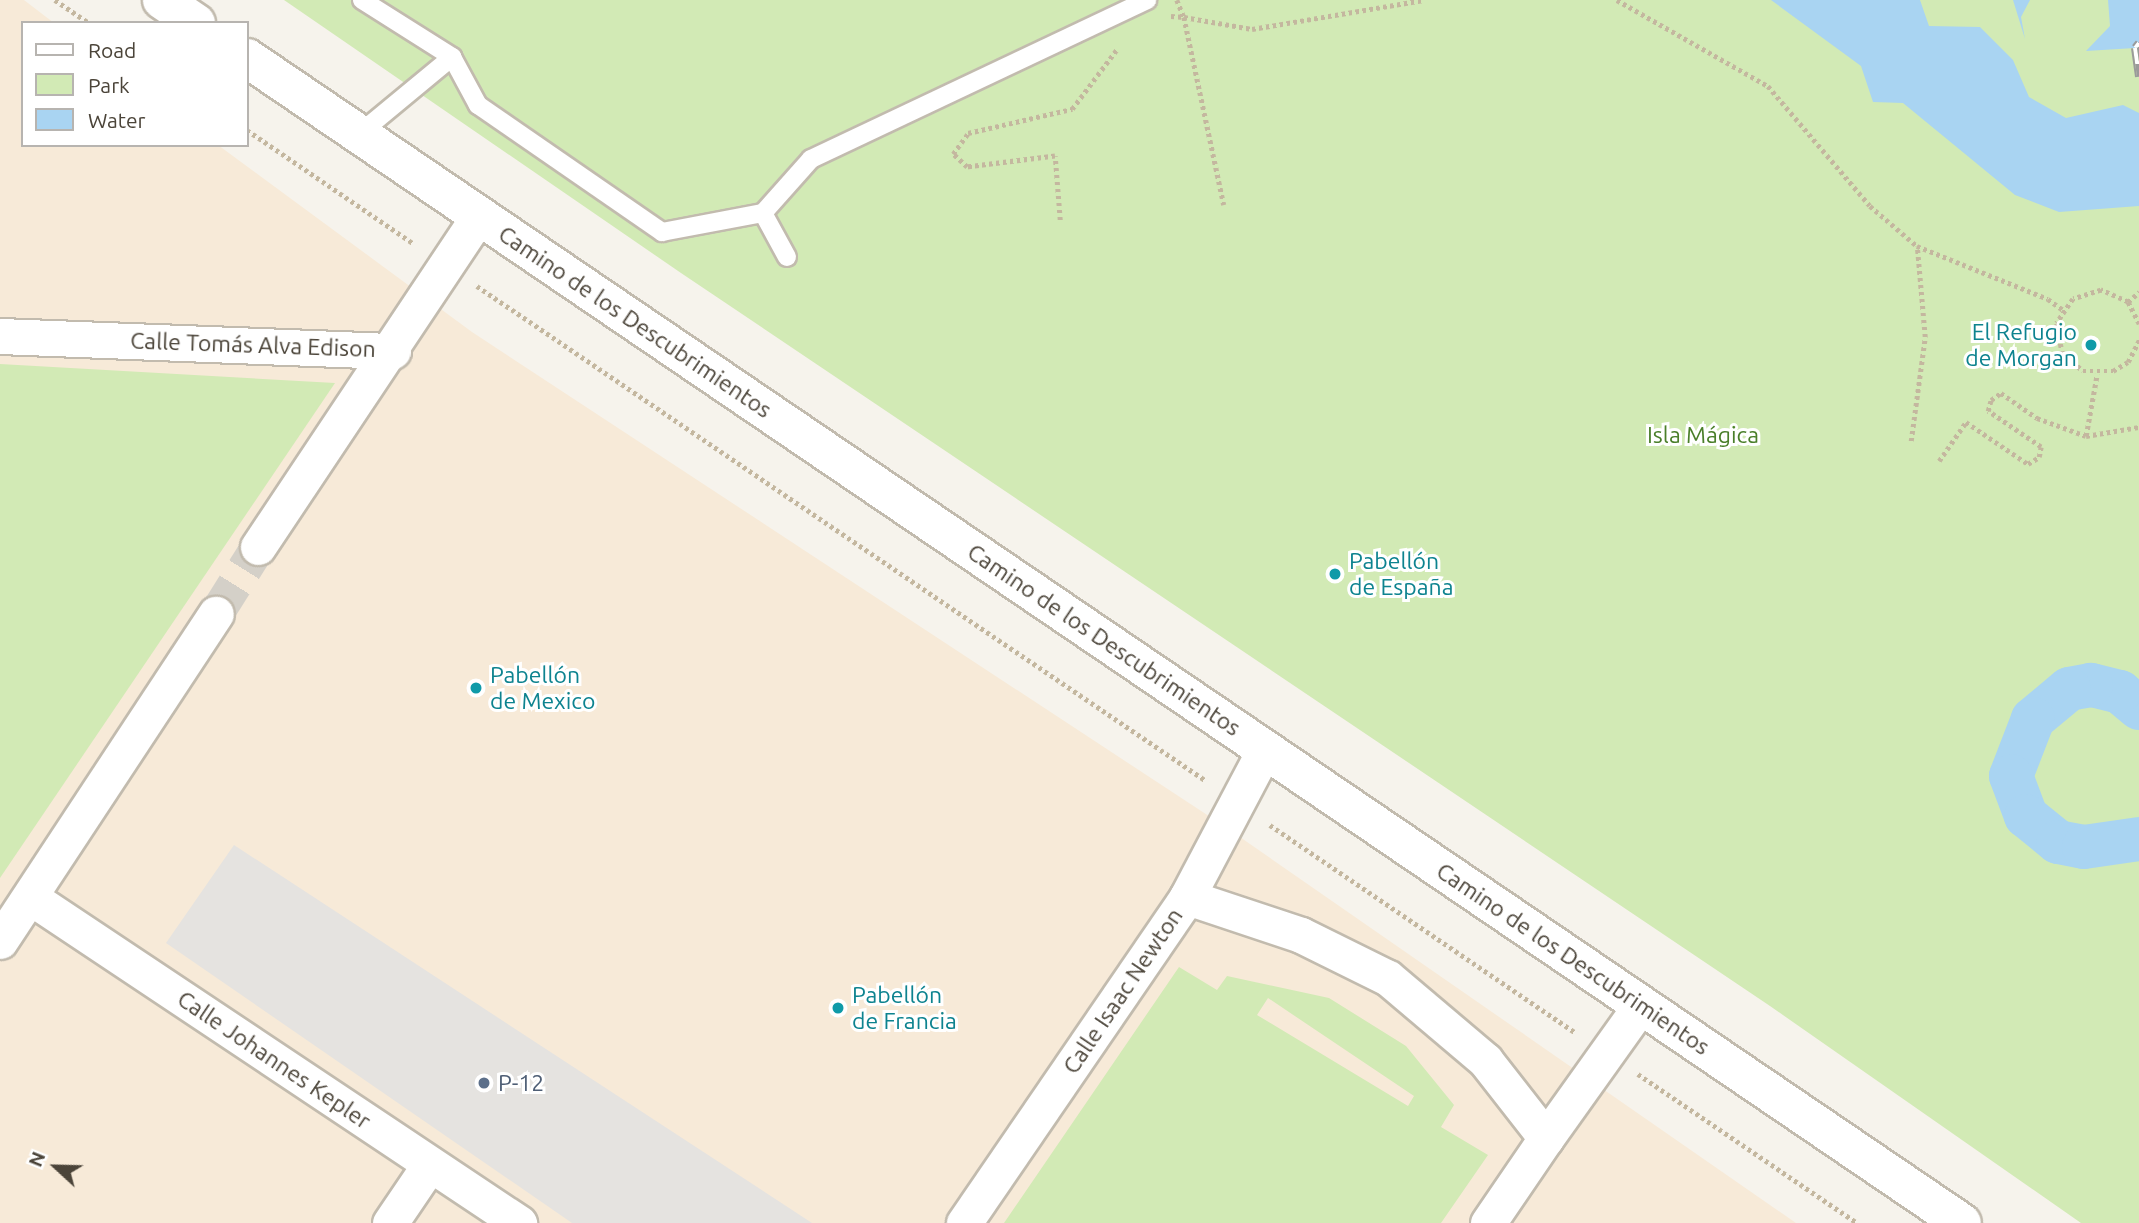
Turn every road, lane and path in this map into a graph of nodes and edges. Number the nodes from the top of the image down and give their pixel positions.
1 (55, 0) edge
2 (162, 0) edge
3 (362, 0) edge
4 (1424, 0) edge
5 (1617, 0) edge
6 (1179, 3) dead end
7 (1152, 8) edge
8 (1184, 17) junction
9 (86, 21) edge
10 (192, 21) edge
11 (1119, 46) dead end
12 (452, 57) junction
13 (248, 59) edge
14 (248, 131) edge
15 (359, 134) junction
16 (1224, 205) dead end
17 (763, 213) junction
18 (479, 216) junction
19 (1060, 220) dead end
20 (404, 237) dead end
21 (1917, 246) junction
22 (788, 257) dead end
23 (2139, 292) edge
24 (487, 293) dead end
25 (2128, 302) junction
26 (2063, 310) junction
27 (2139, 324) edge
28 (0, 336) edge
29 (2139, 340) edge
30 (393, 351) junction
31 (2097, 374) junction
32 (2139, 426) edge
33 (2085, 436) junction
34 (1911, 441) dead end
35 (1939, 461) dead end
36 (258, 547) tunnel mouth
37 (216, 614) tunnel mouth
38 (1265, 749) junction
39 (1213, 786) dead end
40 (1258, 817) dead end
41 (30, 897) junction
42 (1187, 897) junction
43 (0, 942) edge
44 (1641, 1005) junction
45 (1585, 1039) dead end
46 (1626, 1067) dead end
47 (1546, 1138) junction
48 (430, 1164) junction
49 (390, 1223) edge
50 (519, 1223) edge
51 (964, 1223) edge
52 (1488, 1223) edge
53 (1857, 1223) edge
54 (1962, 1223) edge

1 - 9 path
2 - 10 street
3 - 12 lane
4 - 8 path
5 - 21 path
6 - 8 path
7 - 8 path
7 - 17 lane
8 - 16 path
11 - 19 path
12 - 15 lane
12 - 17 lane
13 - 15 street, Camino de los Descubrimientos
14 - 20 path
15 - 18 street, Camino de los Descubrimientos
17 - 22 lane
18 - 30 street
18 - 38 street, Camino de los Descubrimientos
21 - 26 path
21 - 34 path
23 - 25 path
24 - 39 path
25 - 26 path
25 - 27 path
26 - 31 path
28 - 30 street, Calle Tomás Alva Edison
29 - 31 path
30 - 36 street, Calle Tomás Alva Edison
31 - 33 path
32 - 33 path
33 - 35 path
37 - 41 street
38 - 42 street
38 - 44 street, Camino de los Descubrimientos
40 - 45 path
41 - 43 street
41 - 48 street, Calle Johannes Kepler
42 - 47 street, Calle Isaac Newton
42 - 51 street, Calle Isaac Newton
44 - 47 street
44 - 54 street, Camino de los Descubrimientos
46 - 53 path
47 - 52 street
48 - 49 street
48 - 50 street, Calle Johannes Kepler

